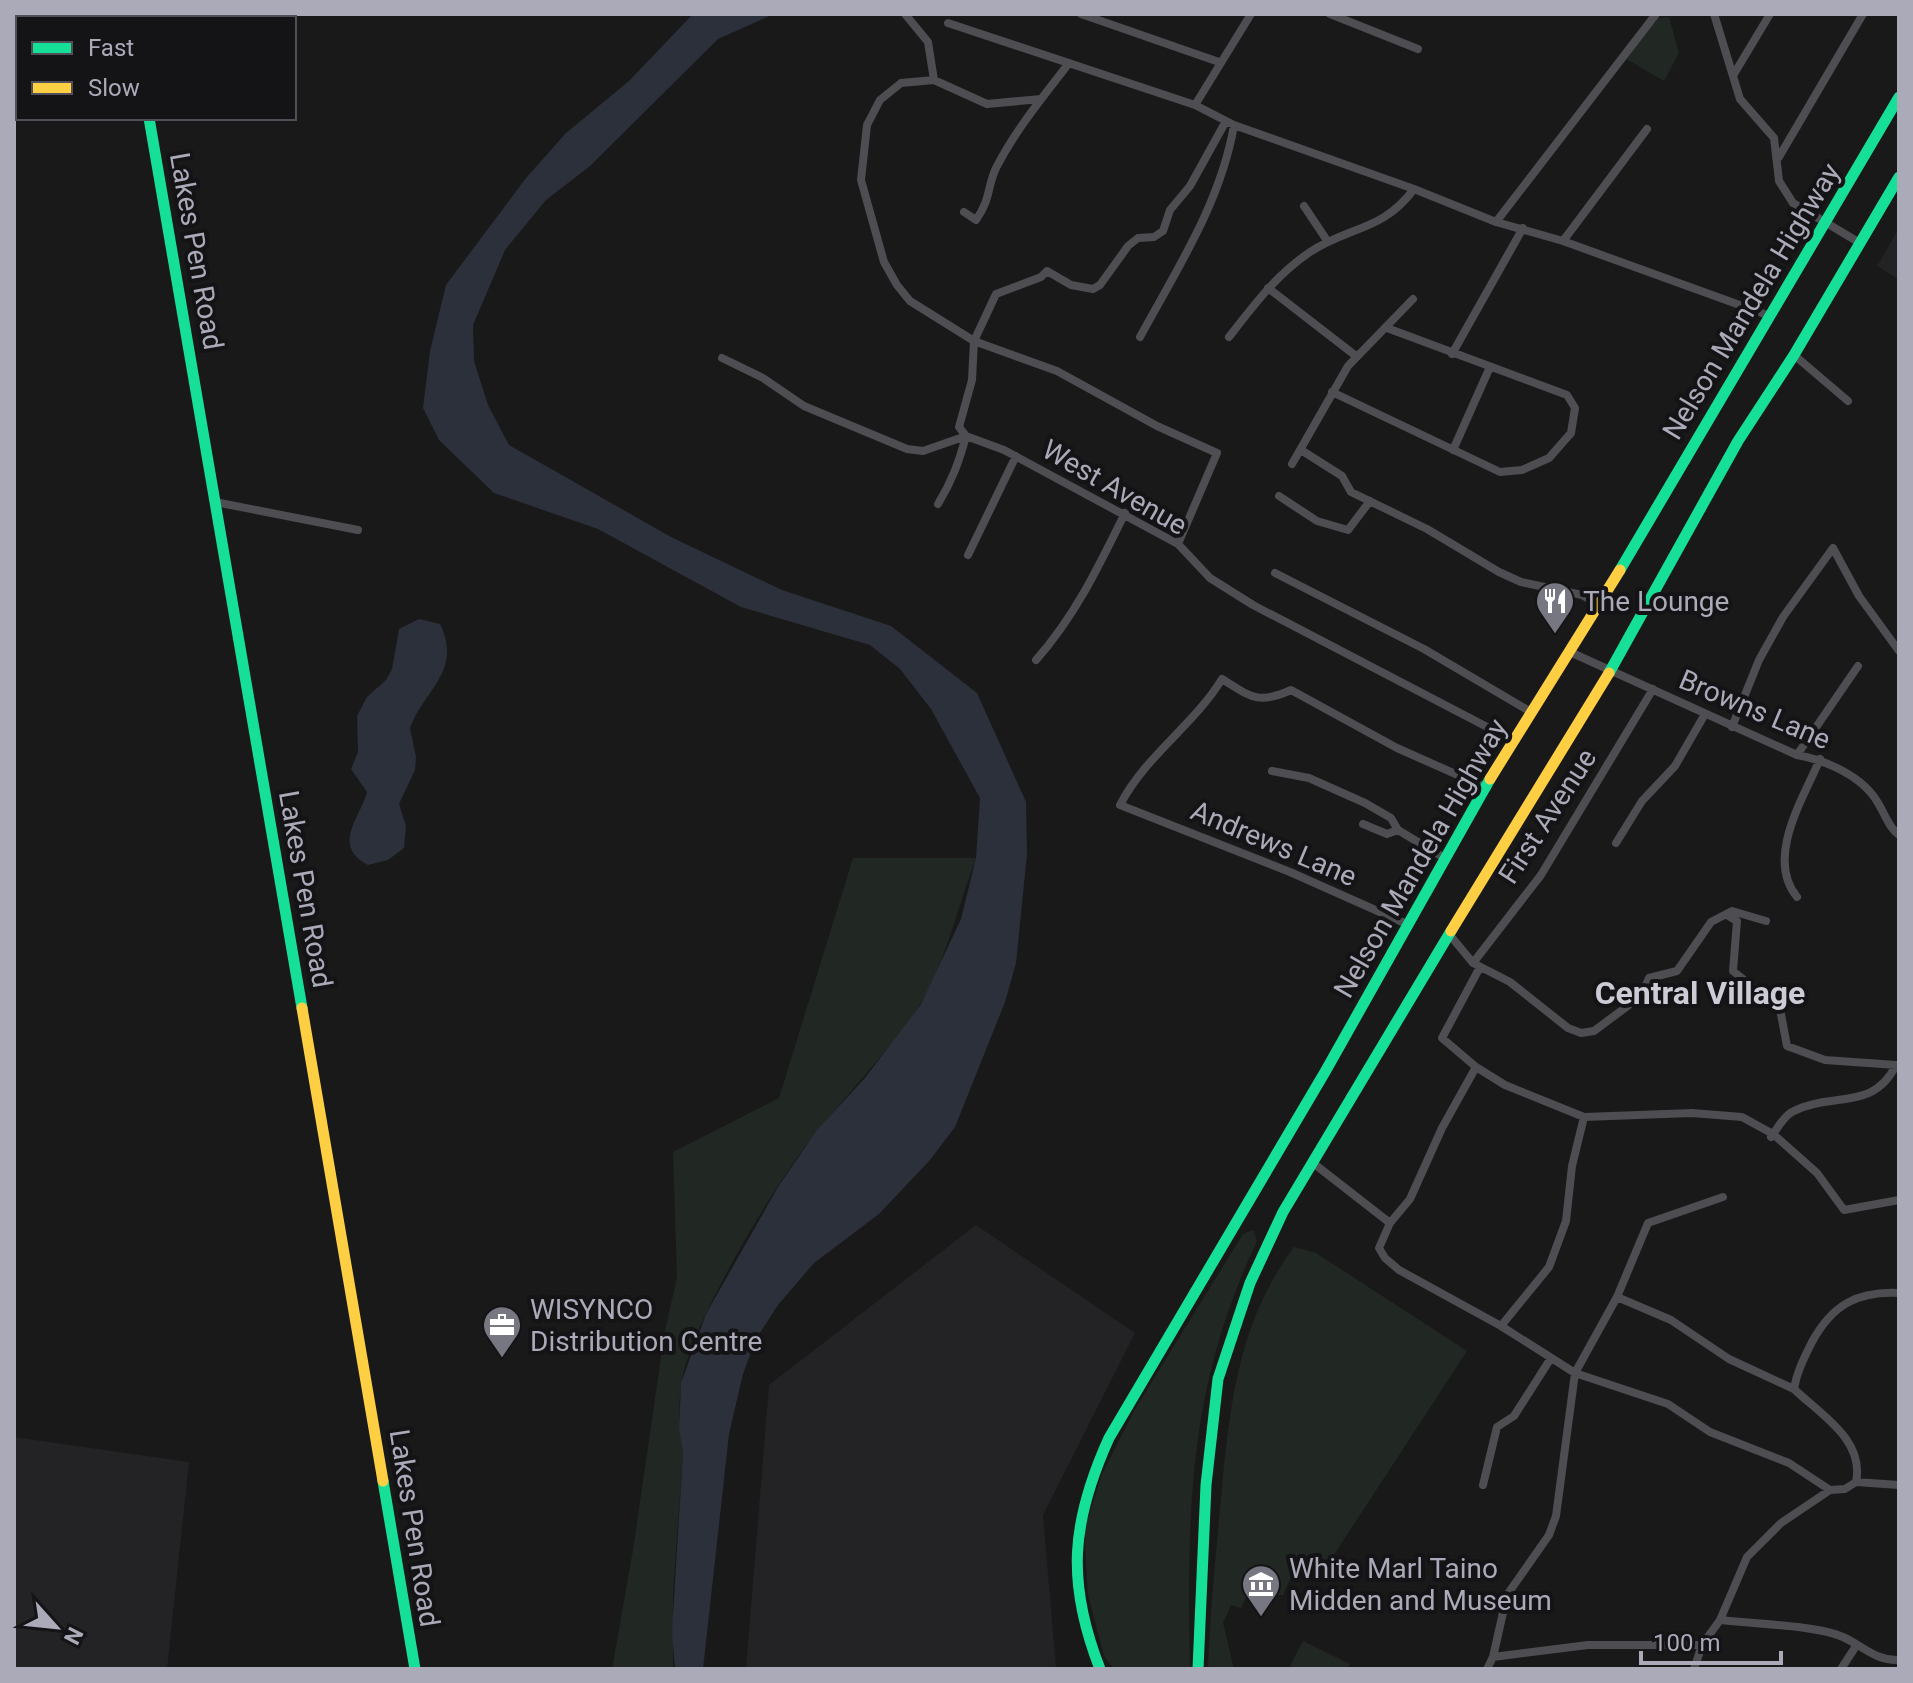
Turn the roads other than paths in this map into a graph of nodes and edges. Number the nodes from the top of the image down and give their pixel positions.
1 (905, 14) edge
2 (1081, 14) edge
3 (1251, 14) edge
4 (1330, 14) edge
5 (1656, 14) edge
6 (1714, 14) edge
7 (1770, 14) edge
8 (1863, 14) edge
9 (948, 23) dead end
10 (1418, 49) dead end
11 (1219, 62) junction
12 (1069, 63) junction
13 (1734, 74) junction
14 (934, 80) junction
15 (1899, 97) edge
16 (1042, 99) junction
17 (1195, 105) junction
18 (149, 120) edge
19 (1230, 123) junction
20 (1647, 129) dead end
21 (1779, 158) junction
22 (1899, 177) edge
23 (1414, 189) junction
24 (1304, 206) dead end
25 (964, 212) dead end
26 (1496, 222) junction
27 (1825, 223) junction
28 (1523, 228) junction
29 (1563, 241) junction
30 (1328, 242) junction
31 (1860, 243) junction
32 (1268, 288) junction
33 (1413, 299) dead end
34 (1770, 316) junction
35 (1387, 328) junction
36 (1140, 337) dead end
37 (1229, 337) dead end
38 (974, 341) junction
39 (1452, 354) junction
40 (1794, 355) junction
41 (1356, 356) junction
42 (722, 358) dead end
43 (1490, 367) junction
44 (1332, 392) junction
45 (1848, 401) dead end
46 (966, 436) junction
47 (1301, 450) junction
48 (1453, 450) junction
49 (1016, 456) junction
50 (1292, 464) dead end
51 (1279, 496) dead end
52 (1370, 501) junction
53 (215, 502) junction
54 (938, 504) dead end
55 (1125, 513) junction
56 (358, 530) dead end
57 (1178, 544) junction
58 (968, 555) dead end
59 (1275, 573) dead end
60 (1600, 605) junction
61 (1899, 651) edge
62 (1570, 652) junction
63 (1036, 660) dead end
64 (1858, 666) dead end
65 (1611, 670) junction
66 (1653, 689) junction
67 (1532, 713) junction
68 (1705, 714) junction
69 (1732, 727) junction
70 (1512, 740) junction
71 (1797, 755) junction
72 (1820, 759) junction
73 (1272, 771) dead end
74 (1488, 788) junction
75 (1363, 824) dead end
76 (1398, 830) junction
77 (1899, 835) edge
78 (1616, 843) dead end
79 (1447, 859) junction
80 (1797, 897) dead end
81 (1727, 915) junction
82 (1766, 921) dead end
83 (1409, 925) junction
84 (1448, 932) junction
85 (1477, 965) junction
86 (1476, 1067) junction
87 (1584, 1117) junction
88 (1772, 1136) junction
89 (1318, 1158) junction
90 (1723, 1197) dead end
91 (1899, 1200) edge
92 (1390, 1223) junction
93 (1899, 1293) edge
94 (1617, 1297) junction
95 (1501, 1326) junction
96 (1551, 1358) junction
97 (1575, 1373) junction
98 (1794, 1389) junction
99 (1856, 1482) junction
100 (1483, 1485) dead end
101 (1899, 1485) edge
102 (1830, 1490) junction
103 (1720, 1620) junction
104 (1702, 1645) junction
105 (1856, 1646) junction
106 (1493, 1657) junction
107 (1899, 1660) edge
108 (1888, 1665) edge
109 (415, 1669) edge
110 (1100, 1669) edge
111 (1198, 1669) edge
112 (1487, 1669) edge
113 (1694, 1669) edge
114 (1841, 1669) edge

1 - 14 street
2 - 11 street
3 - 11 street
4 - 10 street
5 - 26 street
6 - 13 street
7 - 13 street
8 - 21 street
9 - 12 street
11 - 17 street
12 - 16 street
12 - 17 street
13 - 21 street
14 - 16 street
14 - 38 street
15 - 27 main road, Nelson Mandela Highway
16 - 25 street
17 - 19 street
18 - 53 main road, Lakes Pen Road
19 - 23 street
19 - 36 street
19 - 38 street
20 - 29 street
21 - 27 street
22 - 31 main road
23 - 26 street
23 - 30 street
24 - 30 street
26 - 28 street
27 - 31 street
27 - 34 main road, Nelson Mandela Highway
28 - 29 street
28 - 39 street
29 - 34 street
30 - 32 street
31 - 40 main road
32 - 37 street
32 - 41 street
33 - 35 street
34 - 60 main road, Nelson Mandela Highway
35 - 39 street
35 - 41 street
38 - 46 street
38 - 57 street
39 - 43 street
40 - 45 street
40 - 65 main road
41 - 44 street
42 - 46 street
43 - 48 street
43 - 48 street
44 - 47 street
44 - 48 street
46 - 49 street, West Avenue
46 - 54 street
47 - 50 street
47 - 52 street
49 - 55 street, West Avenue
49 - 58 street
51 - 52 street
52 - 60 street
53 - 56 street
53 - 109 main road, Lakes Pen Road
55 - 57 street, West Avenue
55 - 63 street
57 - 70 street, West Avenue
59 - 67 street
60 - 62 main road, Nelson Mandela Highway
61 - 69 street
62 - 65 street, Browns Lane
62 - 67 main road, Nelson Mandela Highway
64 - 71 street
65 - 66 street, Browns Lane
65 - 84 main road
66 - 68 street, Browns Lane
66 - 85 street, First Avenue
67 - 70 main road, Nelson Mandela Highway
68 - 69 street, Browns Lane
68 - 78 street
69 - 71 street, Browns Lane
70 - 74 main road, Nelson Mandela Highway
71 - 72 street, Browns Lane
72 - 77 street, Browns Lane
72 - 80 street
73 - 76 street
74 - 79 main road, Nelson Mandela Highway
74 - 83 street, Andrews Lane
75 - 76 street
76 - 79 street
79 - 83 main road, Nelson Mandela Highway
81 - 82 street
81 - 85 street
81 - 88 street
83 - 110 main road, Nelson Mandela Highway
84 - 85 street
84 - 89 main road
85 - 86 street, First Avenue
86 - 87 street
86 - 92 street
87 - 88 street
87 - 95 street
88 - 91 street
89 - 92 street
89 - 111 main road
90 - 94 street
92 - 95 street
93 - 98 street
94 - 97 street
94 - 98 street
95 - 96 street
96 - 97 street
96 - 100 street
97 - 102 street
97 - 106 street
98 - 99 street
99 - 101 street
99 - 102 street
102 - 103 street
103 - 104 street
103 - 105 street
104 - 106 street
104 - 113 street
105 - 108 street
105 - 114 street
106 - 112 street
107 - 108 street

